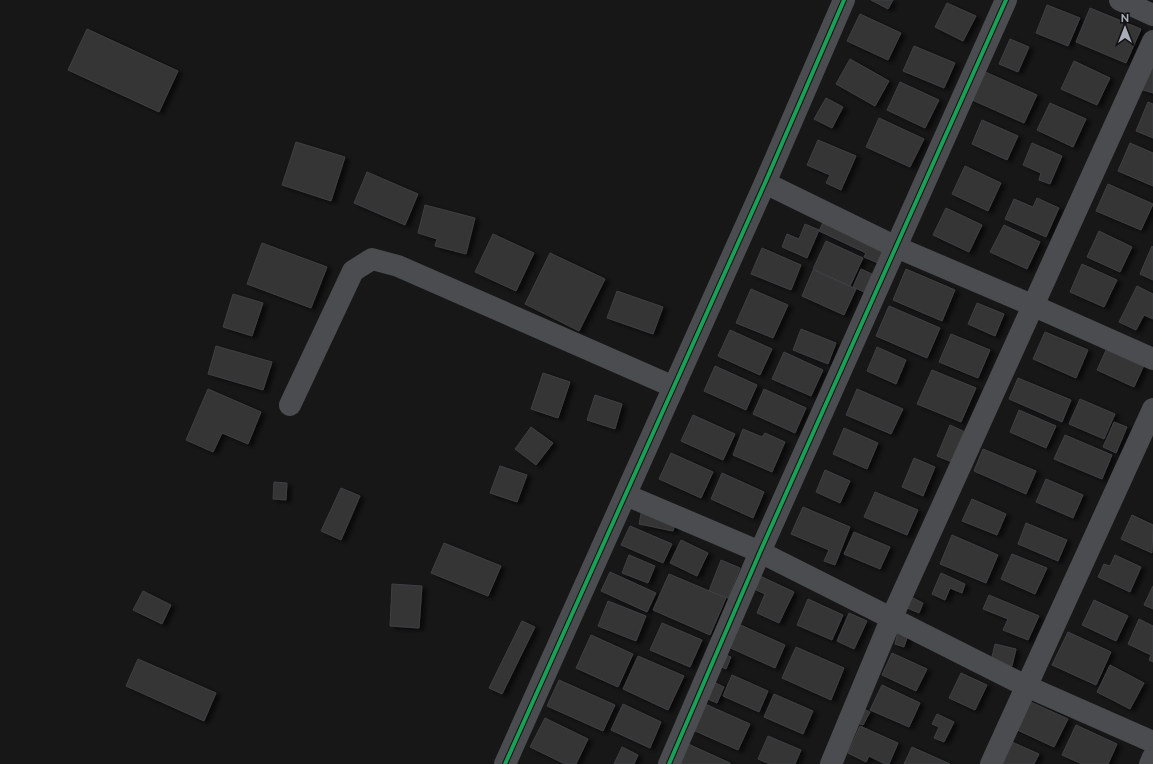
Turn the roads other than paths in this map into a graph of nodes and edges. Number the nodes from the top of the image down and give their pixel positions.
1 (844, 0) edge
2 (1006, 0) edge
3 (1120, 0) edge
4 (1153, 15) edge
5 (1153, 41) edge
6 (765, 183) junction
7 (896, 247) junction
8 (1034, 306) junction
9 (1153, 359) edge
10 (674, 387) junction
11 (290, 405) dead end
12 (1153, 409) edge
13 (626, 495) junction
14 (760, 552) junction
15 (892, 618) junction
16 (1026, 686) junction
17 (1153, 742) edge
18 (1153, 757) edge
19 (505, 764) edge
20 (669, 764) edge
21 (831, 764) edge
22 (991, 764) edge
23 (1150, 764) edge

1 - 6 street
2 - 7 street
3 - 4 street
5 - 8 street
6 - 7 street
6 - 10 street
7 - 8 street
7 - 14 street
8 - 9 street
8 - 15 street
10 - 11 street
10 - 13 street
12 - 16 street
13 - 14 street
13 - 19 street
14 - 15 street
14 - 20 street
15 - 16 street
15 - 21 street
16 - 17 street
16 - 22 street
18 - 23 street

